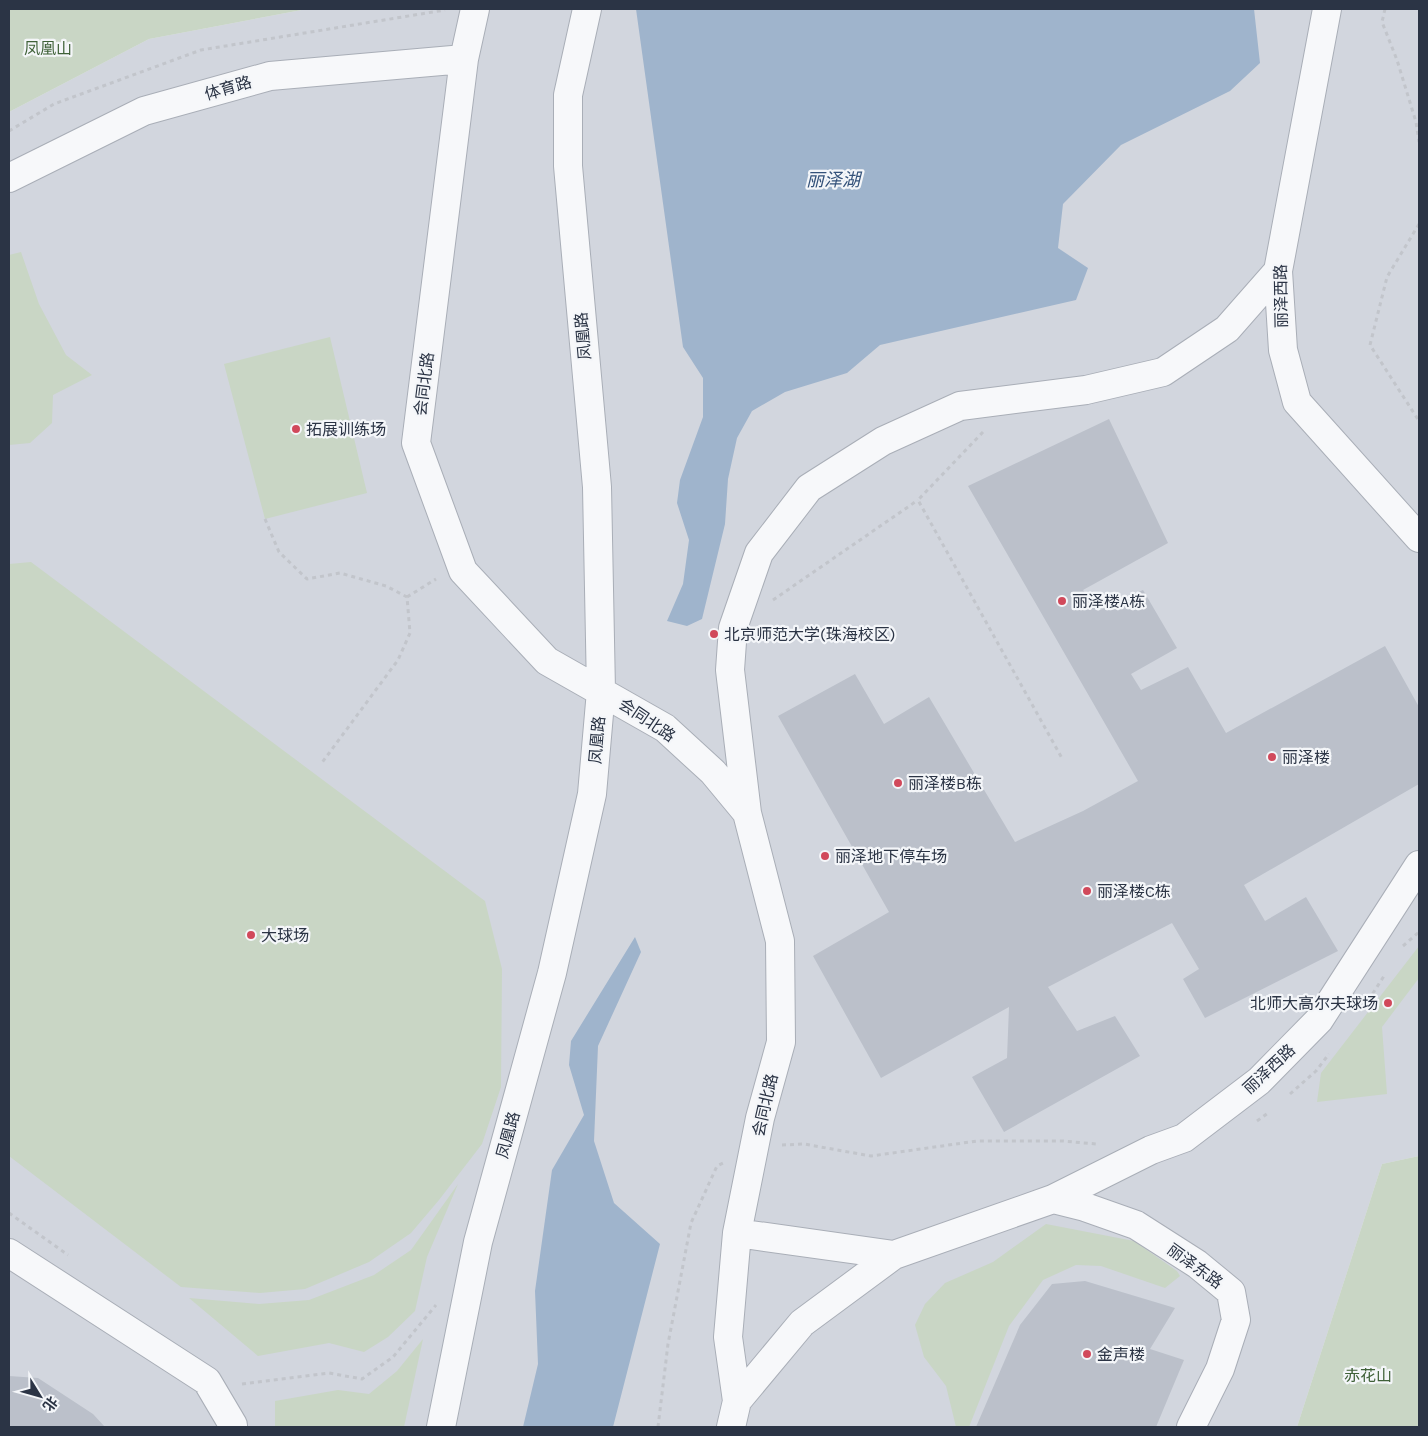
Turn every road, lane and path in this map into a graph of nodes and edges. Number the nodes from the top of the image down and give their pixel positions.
1 (448, 9) edge
2 (475, 9) edge
3 (587, 9) edge
4 (1328, 9) edge
5 (1385, 9) edge
6 (464, 59) junction
7 (9, 131) edge
8 (1419, 142) edge
9 (9, 178) edge
10 (1419, 224) edge
11 (1278, 271) junction
12 (1014, 400) junction
13 (1419, 421) edge
14 (918, 500) junction
15 (265, 519) dead end
16 (1419, 538) edge
17 (733, 628) junction
18 (601, 691) junction
19 (1063, 760) dead end
20 (321, 764) dead end
21 (747, 813) junction
22 (1419, 865) edge
23 (1419, 932) edge
24 (1397, 951) dead end
25 (1388, 967) dead end
26 (1359, 1013) dead end
27 (1332, 1049) dead end
28 (1283, 1100) dead end
29 (1270, 1111) dead end
30 (1255, 1122) dead end
31 (1102, 1145) dead end
32 (756, 1146) junction
33 (1053, 1199) junction
34 (737, 1233) junction
35 (9, 1253) edge
36 (894, 1255) junction
37 (437, 1303) dead end
38 (218, 1400) junction
39 (736, 1401) junction
40 (233, 1427) edge
41 (441, 1427) edge
42 (658, 1427) edge
43 (731, 1427) edge
44 (1190, 1427) edge

1 - 7 path
2 - 6 street, 会同北路
3 - 18 street, 凤凰路
4 - 11 street, 丽泽西路
5 - 8 path
6 - 9 street, 体育路
6 - 18 street, 会同北路
10 - 13 path
11 - 12 street
11 - 16 street, 丽泽西路
12 - 14 path
12 - 17 street
14 - 17 path
14 - 19 path
15 - 20 path
17 - 21 street
18 - 21 street, 会同北路
18 - 41 street, 凤凰路
21 - 32 street, 会同北路
22 - 33 street, 丽泽西路
23 - 24 path
25 - 26 path
27 - 28 path
29 - 30 path
31 - 32 path
32 - 34 street, 会同北路
32 - 42 path
33 - 36 street, 丽泽西路
33 - 44 street, 丽泽东路
34 - 36 street
34 - 39 street, 会同北路
35 - 38 street
36 - 39 street
37 - 38 path
38 - 40 street
39 - 43 street, 会同北路

